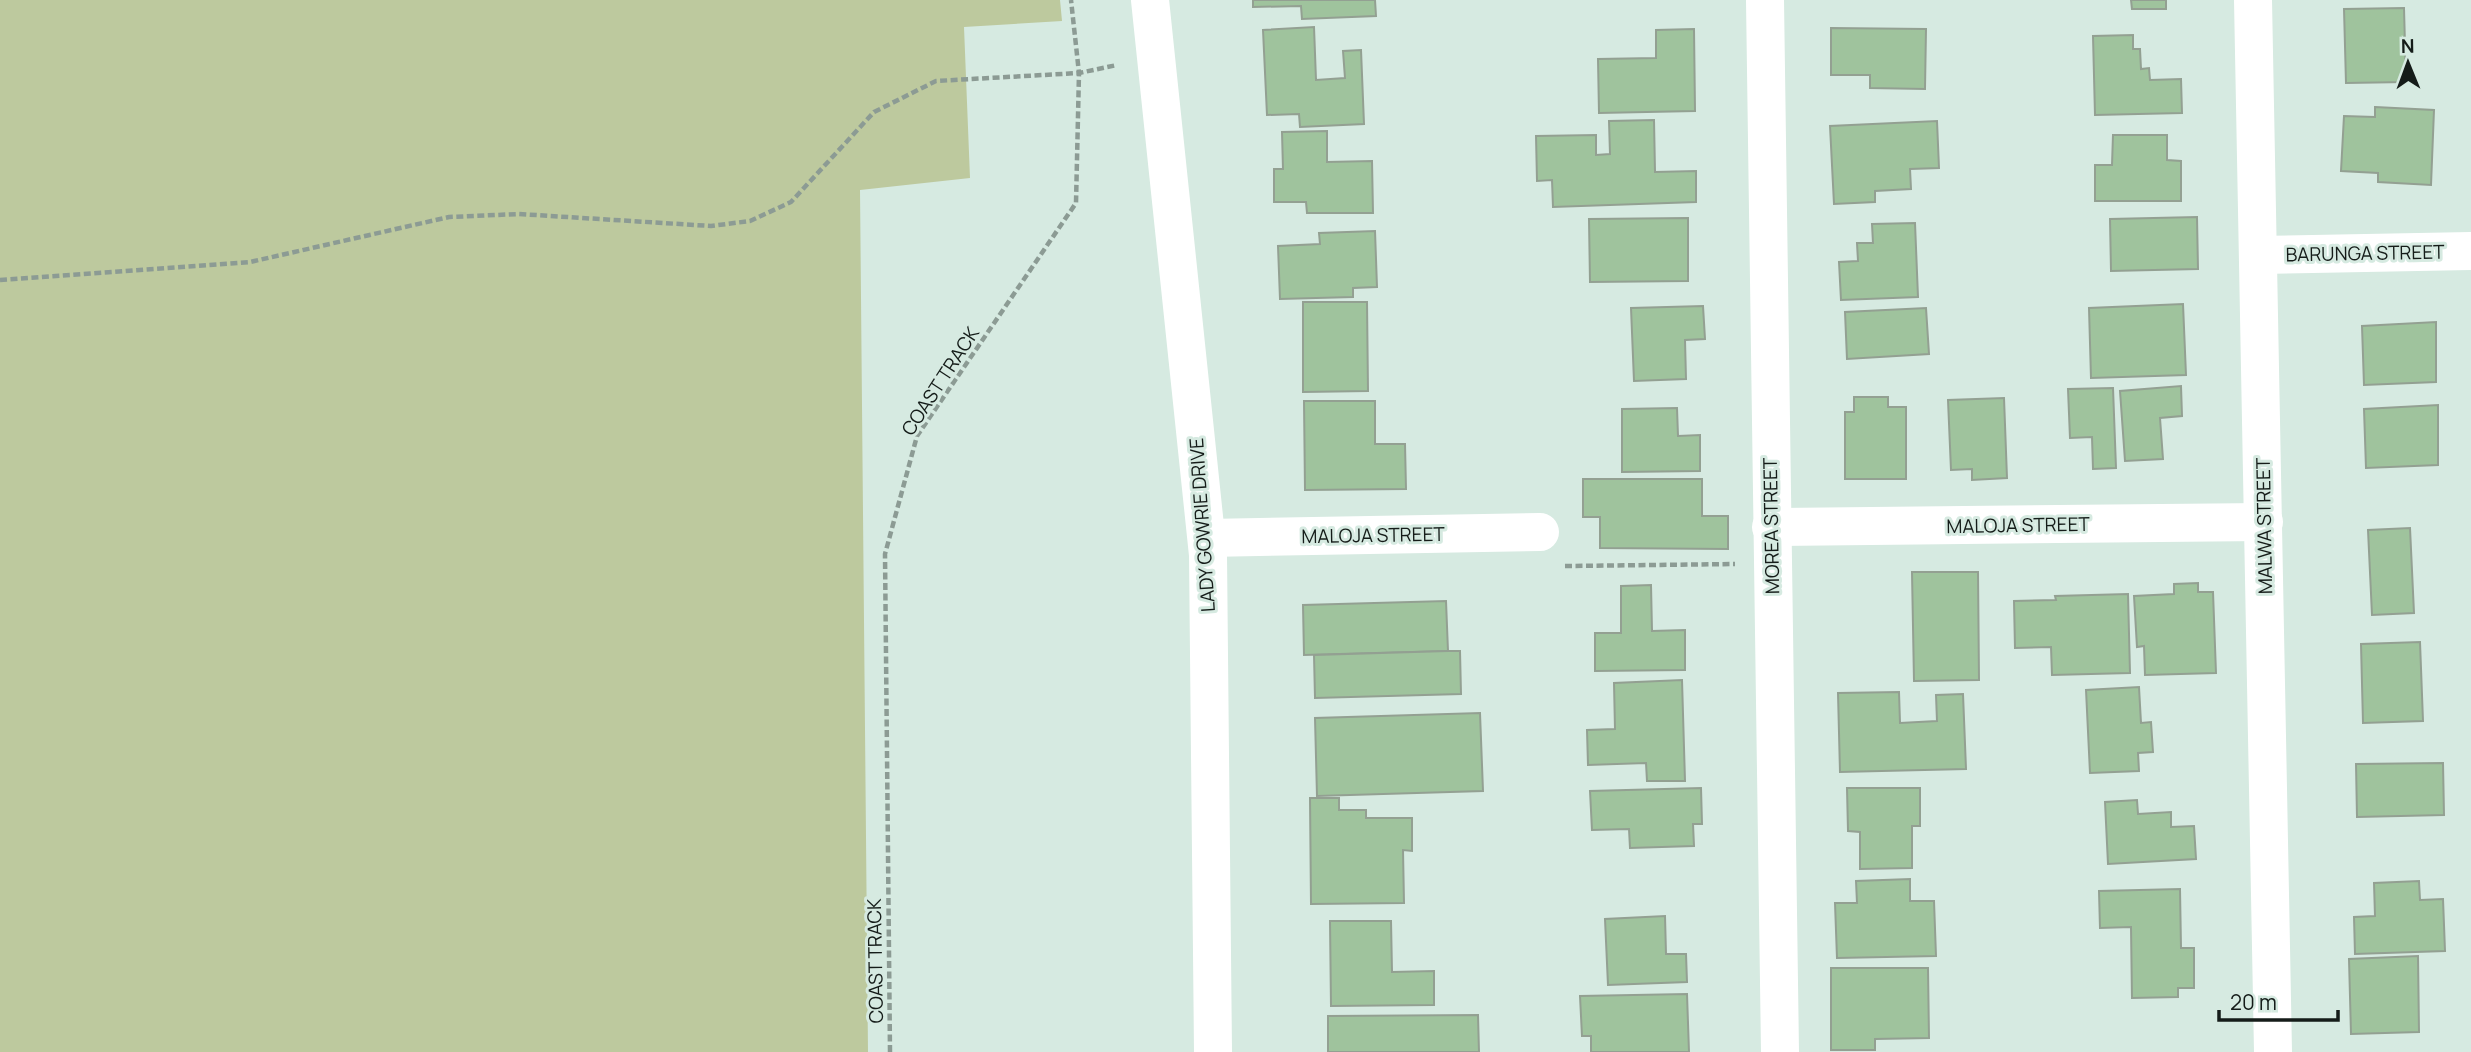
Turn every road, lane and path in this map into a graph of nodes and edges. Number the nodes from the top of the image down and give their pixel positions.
1 (1071, 0) edge
2 (1150, 0) edge
3 (1765, 0) edge
4 (2253, 0) edge
5 (1156, 56) junction
6 (1079, 73) junction
7 (2471, 251) edge
8 (2258, 255) junction
9 (0, 280) edge
10 (2263, 522) junction
11 (1772, 527) junction
12 (1540, 532) dead end
13 (1207, 538) junction
14 (1740, 564) dead end
15 (1565, 566) dead end
16 (890, 1052) edge
17 (1213, 1052) edge
18 (1780, 1052) edge
19 (2273, 1052) edge

1 - 6 path, COAST TRACK
2 - 5 street, LADY GOWRIE DRIVE
3 - 11 street, MOREA STREET
4 - 8 street, MALWA STREET
5 - 6 path
5 - 13 street, LADY GOWRIE DRIVE
6 - 9 path
6 - 16 path, COAST TRACK
7 - 8 street, BARUNGA STREET
8 - 10 street, MALWA STREET
10 - 11 street, MALOJA STREET
10 - 19 street, MALWA STREET
11 - 18 street, MOREA STREET
12 - 13 street, MALOJA STREET
13 - 17 street, LADY GOWRIE DRIVE
14 - 15 path

